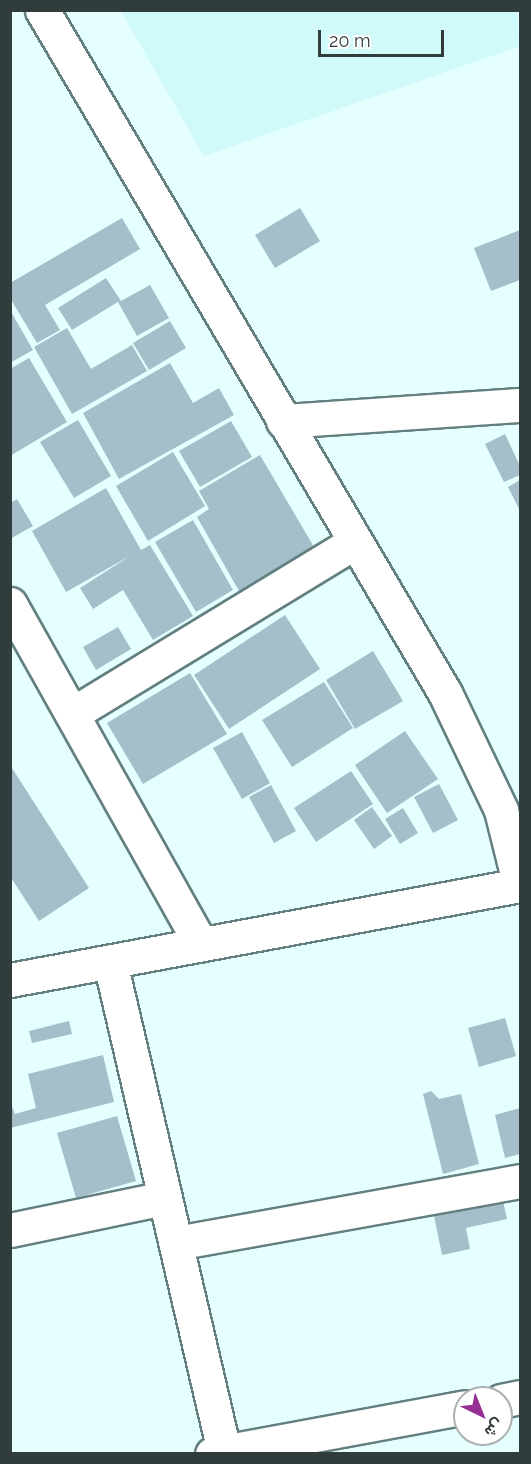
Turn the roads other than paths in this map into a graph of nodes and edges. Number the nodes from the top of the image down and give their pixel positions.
1 (42, 10) edge
2 (520, 405) edge
3 (283, 421) junction
4 (355, 542) junction
5 (10, 604) edge
6 (72, 714) junction
7 (520, 885) edge
8 (201, 944) junction
9 (110, 962) junction
10 (10, 980) edge
11 (520, 1181) edge
12 (165, 1198) junction
13 (10, 1230) edge
14 (176, 1243) junction
15 (453, 1409) edge
16 (218, 1452) edge

1 - 3 street
2 - 3 street
3 - 4 street
4 - 6 street
4 - 7 street
5 - 6 street
6 - 8 street
7 - 8 street
8 - 9 street
9 - 10 street
9 - 12 street
11 - 14 street
12 - 13 street
12 - 14 street
14 - 16 street
15 - 16 street

